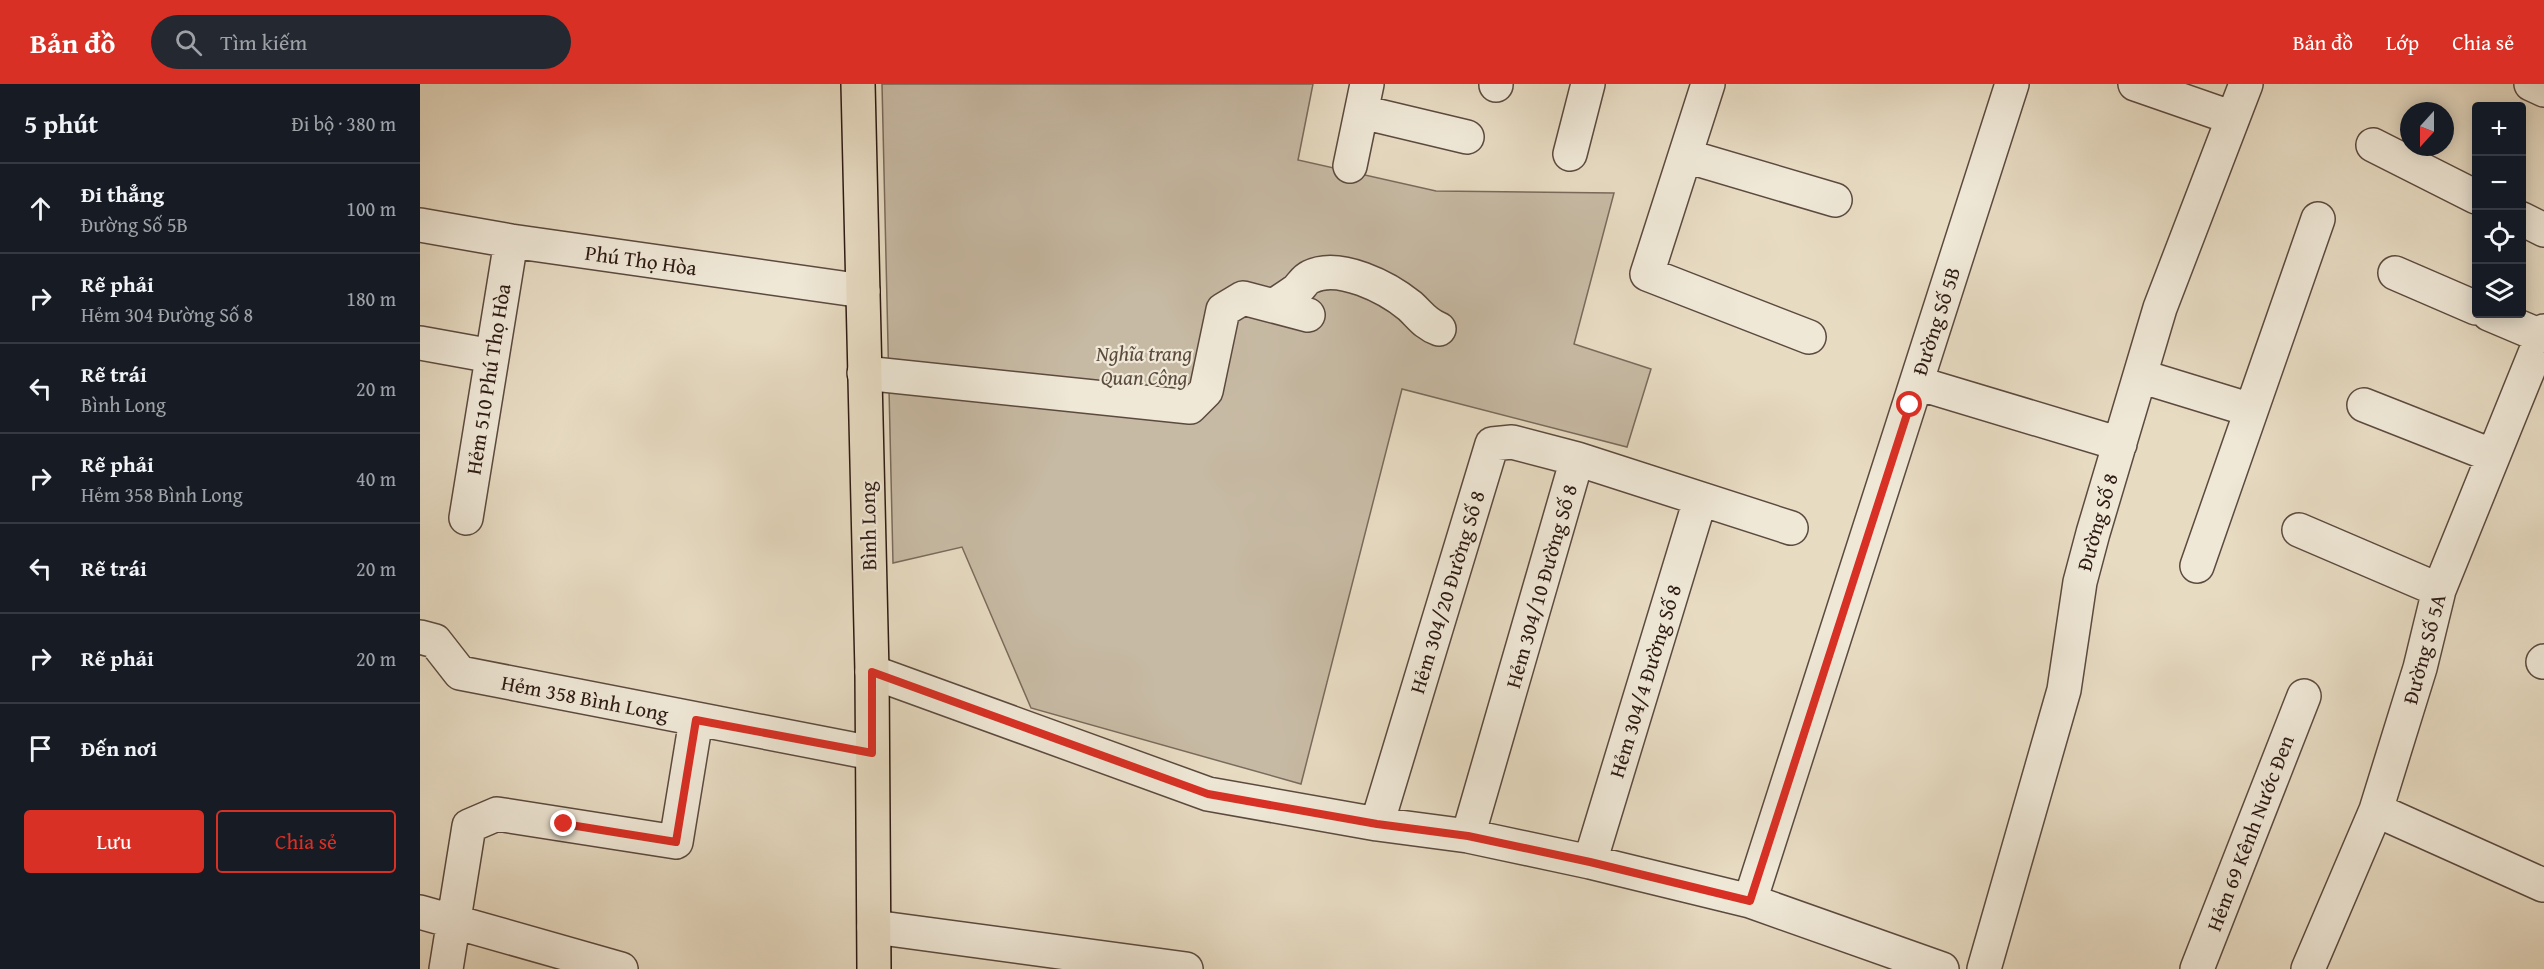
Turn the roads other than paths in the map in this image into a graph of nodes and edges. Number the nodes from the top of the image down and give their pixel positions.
1 (858, 84) edge
2 (1588, 84) edge
3 (1708, 84) edge
4 (2012, 84) edge
5 (2135, 84) edge
6 (2246, 84) edge
7 (2531, 84) edge
8 (2544, 90) edge
9 (1364, 98) edge
10 (2233, 118) junction
11 (1467, 136) dead end
12 (2373, 145) dead end
13 (1570, 154) dead end
14 (1686, 156) junction
15 (1350, 165) dead end
16 (2472, 194) edge
17 (1835, 200) dead end
18 (2318, 219) dead end
19 (2526, 221) edge
20 (420, 225) edge
21 (2544, 230) edge
22 (510, 241) junction
23 (2394, 273) dead end
24 (863, 291) junction
25 (1273, 306) junction
26 (2472, 306) edge
27 (1308, 315) dead end
28 (2499, 318) edge
29 (1439, 329) dead end
30 (2542, 333) edge
31 (1809, 337) dead end
32 (420, 343) edge
33 (492, 356) junction
34 (864, 373) junction
35 (2140, 376) junction
36 (1917, 383) junction
37 (2364, 405) dead end
38 (2251, 410) junction
39 (2120, 444) junction
40 (2492, 455) junction
41 (1577, 459) junction
42 (1700, 500) junction
43 (466, 518) dead end
44 (1791, 528) dead end
45 (2299, 530) dead end
46 (2197, 566) dead end
47 (2439, 590) junction
48 (420, 637) edge
49 (872, 672) junction
50 (2304, 696) dead end
51 (696, 720) junction
52 (872, 753) junction
53 (2376, 810) junction
54 (1377, 824) junction
55 (1468, 836) junction
56 (1590, 862) junction
57 (2543, 885) edge
58 (1750, 901) junction
59 (420, 912) edge
60 (452, 921) junction
61 (874, 927) junction
62 (446, 969) edge
63 (621, 969) edge
64 (874, 969) edge
65 (1186, 969) edge
66 (1942, 969) edge
67 (1984, 969) edge
68 (2197, 969) edge
69 (2308, 969) edge

1 - 24 main road, Bình Long
2 - 13 street
3 - 14 street
4 - 36 street, Đường Số 5B
5 - 10 street
6 - 10 street, Đường Số 8
7 - 8 street
9 - 11 street
9 - 15 street
10 - 35 street, Đường Số 8
12 - 16 street
14 - 17 street
14 - 31 street
18 - 38 street
19 - 21 street
20 - 22 street, Phú Thọ Hòa
22 - 24 street, Phú Thọ Hòa
22 - 33 street, Hẻm 510 Phú Thọ Hòa
23 - 26 street
24 - 34 main road, Bình Long
25 - 27 street
25 - 29 street
25 - 34 street
28 - 30 street
30 - 40 street, Đường Số 5A
32 - 33 street
33 - 43 street, Hẻm 510 Phú Thọ Hòa
34 - 49 main road, Bình Long
35 - 38 street
35 - 39 street, Đường Số 8
36 - 39 street
36 - 58 street, Đường Số 5B
37 - 40 street
38 - 46 street
39 - 67 street, Đường Số 8
40 - 47 street, Đường Số 5A
41 - 42 street, Hẻm 304/10 Đường Số 8
41 - 54 street, Hẻm 304/20 Đường Số 8
41 - 55 street, Hẻm 304/10 Đường Số 8
42 - 44 street, Hẻm 304/10 Đường Số 8
42 - 56 street, Hẻm 304/4 Đường Số 8
45 - 47 street
47 - 53 street, Đường Số 5A
48 - 51 street, Hẻm 358 Bình Long
49 - 52 main road, Bình Long
49 - 54 street
50 - 68 street, Hẻm 69 Kênh Nước Đen
51 - 52 street, Hẻm 358 Bình Long
51 - 60 street
52 - 61 main road, Bình Long
53 - 57 street
53 - 69 street, Đường Số 5A
54 - 55 street
55 - 56 street
56 - 58 street
58 - 66 street
59 - 60 street
60 - 62 street
60 - 63 street
61 - 64 main road, Bình Long
61 - 65 street

